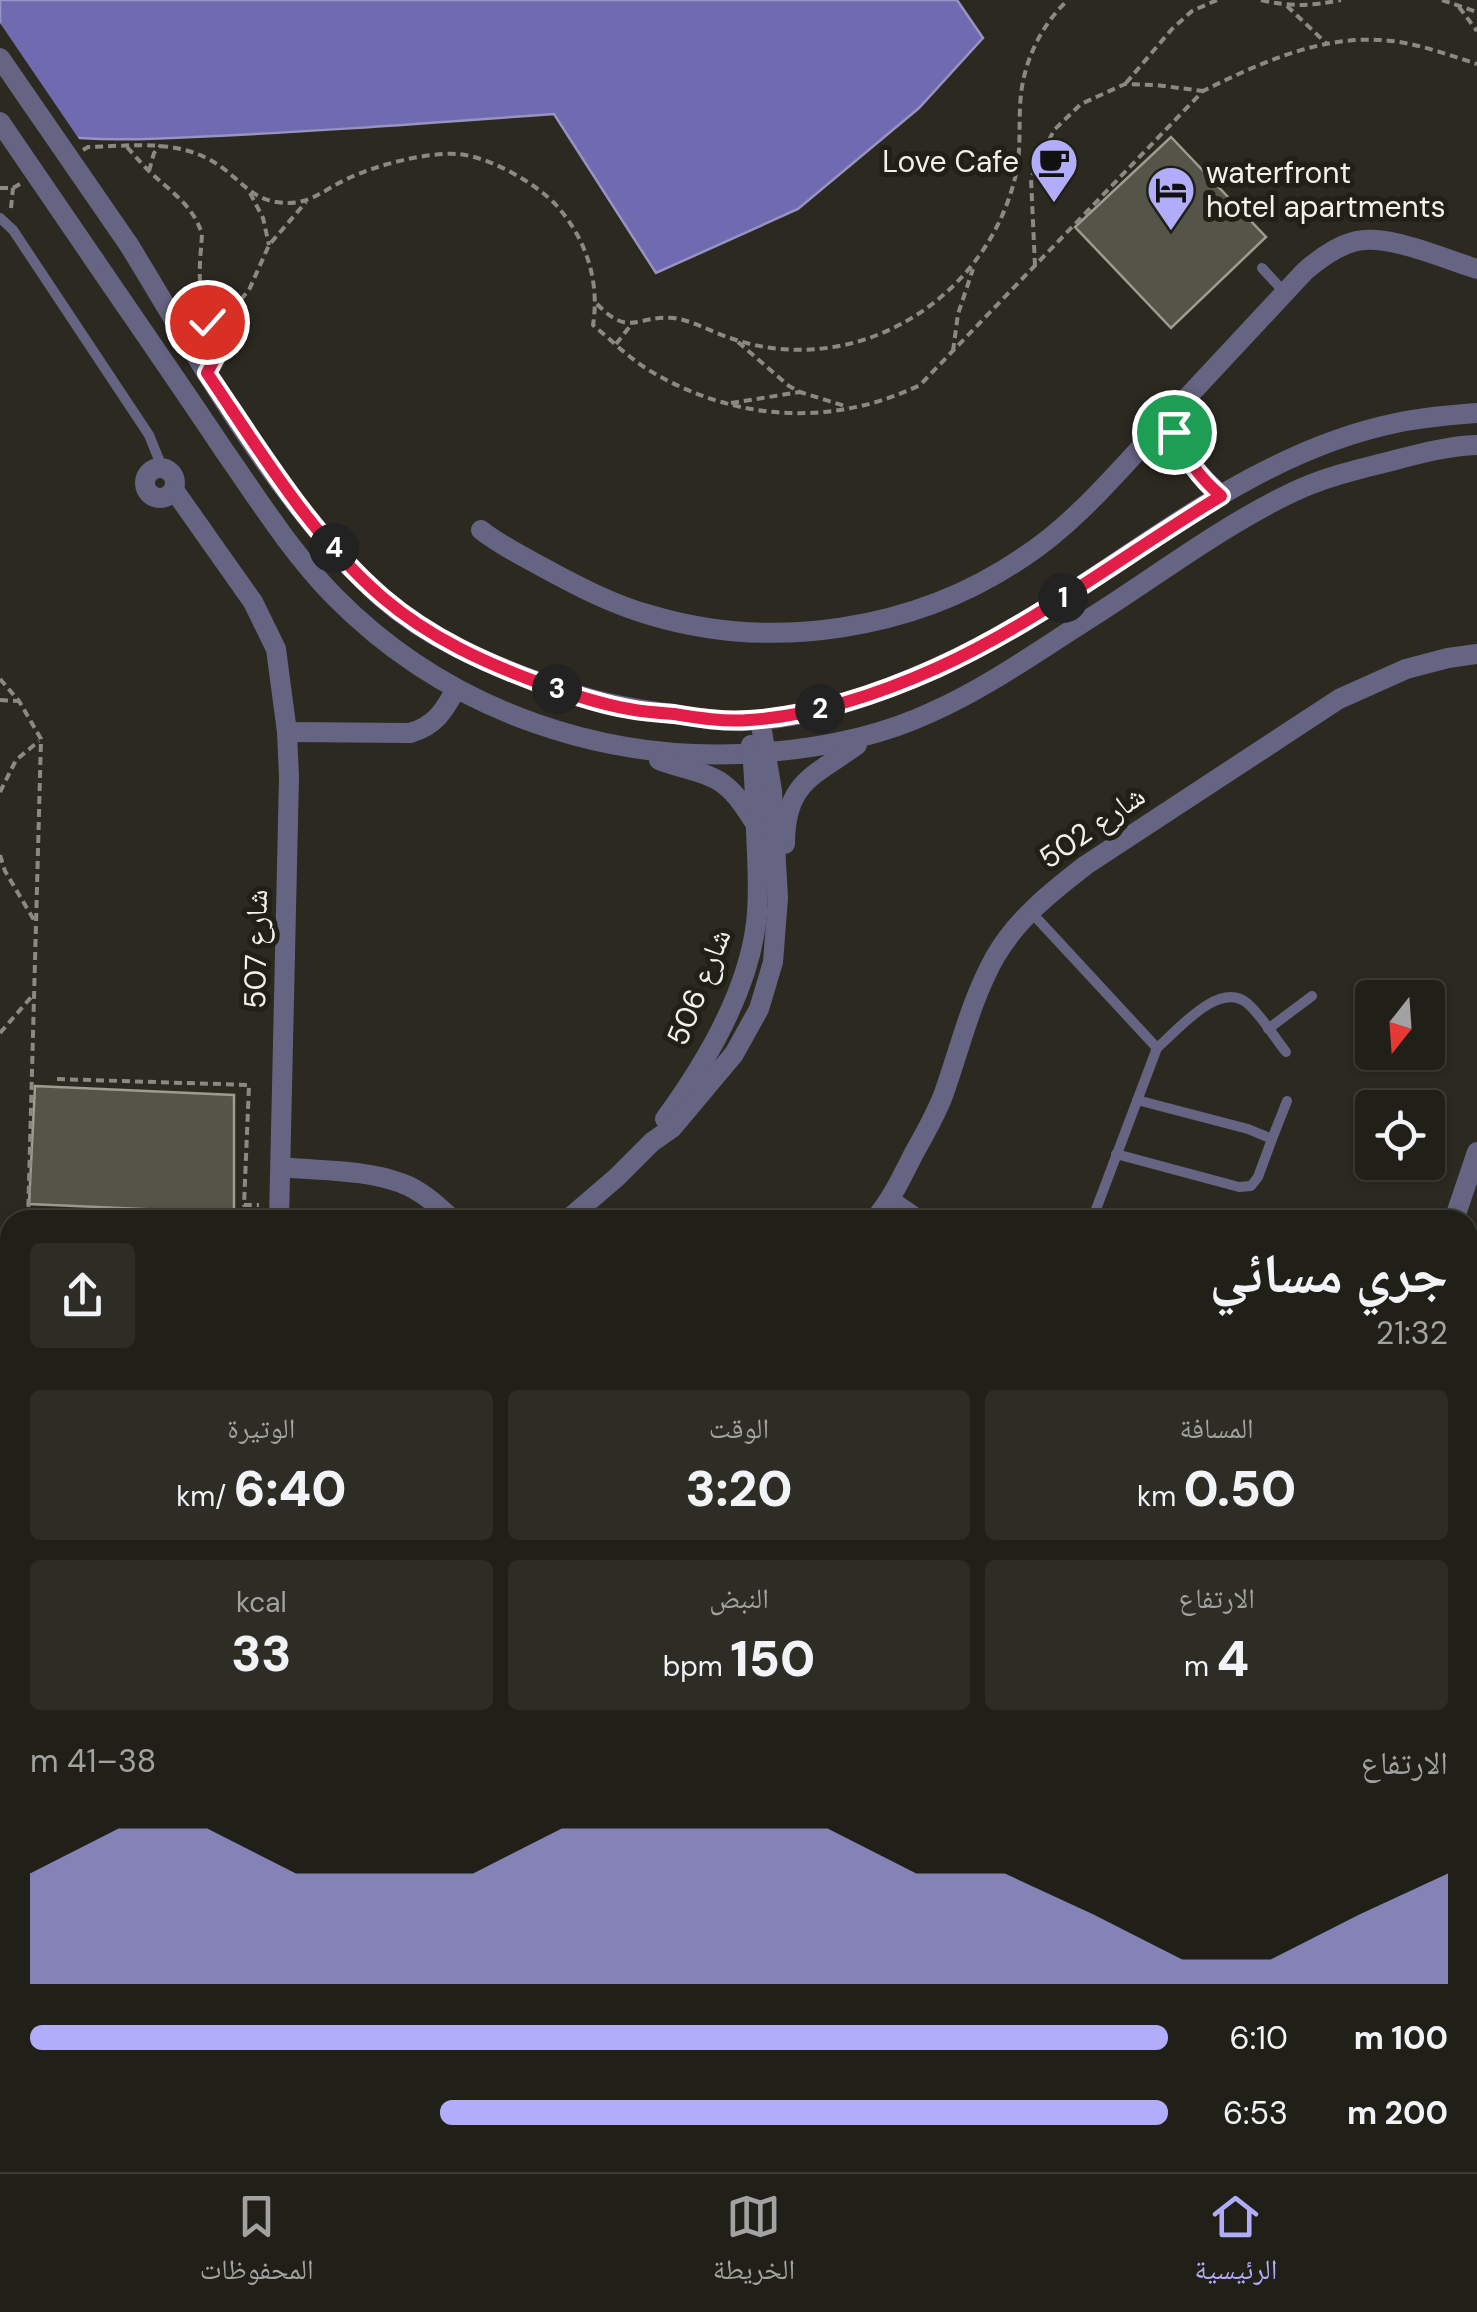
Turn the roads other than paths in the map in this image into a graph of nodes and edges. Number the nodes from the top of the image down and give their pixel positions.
1 (0, 58) edge
2 (0, 122) edge
3 (2, 219) edge
4 (1262, 268) dead end
5 (1477, 269) edge
6 (1285, 293) junction
7 (1477, 413) edge
8 (1170, 416) junction
9 (1477, 445) edge
10 (162, 467) joint
11 (1221, 496) junction
12 (481, 530) dead end
13 (1477, 654) edge
14 (456, 689) junction
15 (753, 720) junction
16 (288, 732) junction
17 (866, 736) junction
18 (644, 751) junction
19 (760, 754) junction
20 (755, 823) junction
21 (777, 879) junction
22 (1030, 911) junction
23 (1312, 996) dead end
24 (1268, 1029) junction
25 (1157, 1048) junction
26 (1286, 1052) dead end
27 (1137, 1100) junction
28 (1287, 1100) dead end
29 (1272, 1139) junction
30 (652, 1142) junction
31 (1477, 1152) edge
32 (1116, 1154) junction
33 (281, 1168) junction
34 (891, 1200) junction
35 (279, 1210) edge
36 (441, 1210) edge
37 (579, 1210) edge
38 (882, 1210) edge
39 (905, 1210) edge
40 (1096, 1210) edge
41 (1457, 1210) edge

1 - 15 street, bridge
2 - 14 street, bridge
3 - 10 lane
4 - 6 lane
5 - 6 street
6 - 8 street
7 - 11 street
8 - 11 street
8 - 12 street
9 - 17 street
10 - 16 street, شارع 507
11 - 15 street
13 - 22 street, شارع 502
14 - 16 street
14 - 18 street
15 - 19 street, شارع 506
16 - 33 street, شارع 507
17 - 19 street
17 - 21 street, شارع 506
18 - 19 street
18 - 20 street
19 - 20 street, شارع 506
19 - 21 street, شارع 506
20 - 30 street, شارع 506
21 - 30 street, شارع 506
22 - 25 lane
22 - 34 street, شارع 502
23 - 24 lane
24 - 25 lane
24 - 26 lane
25 - 27 lane
27 - 29 lane
27 - 32 lane
28 - 29 lane
29 - 32 lane
30 - 37 street, شارع 506
31 - 41 street
32 - 40 lane
33 - 35 street, شارع 507
33 - 36 street
34 - 38 street, شارع 502
34 - 39 street

